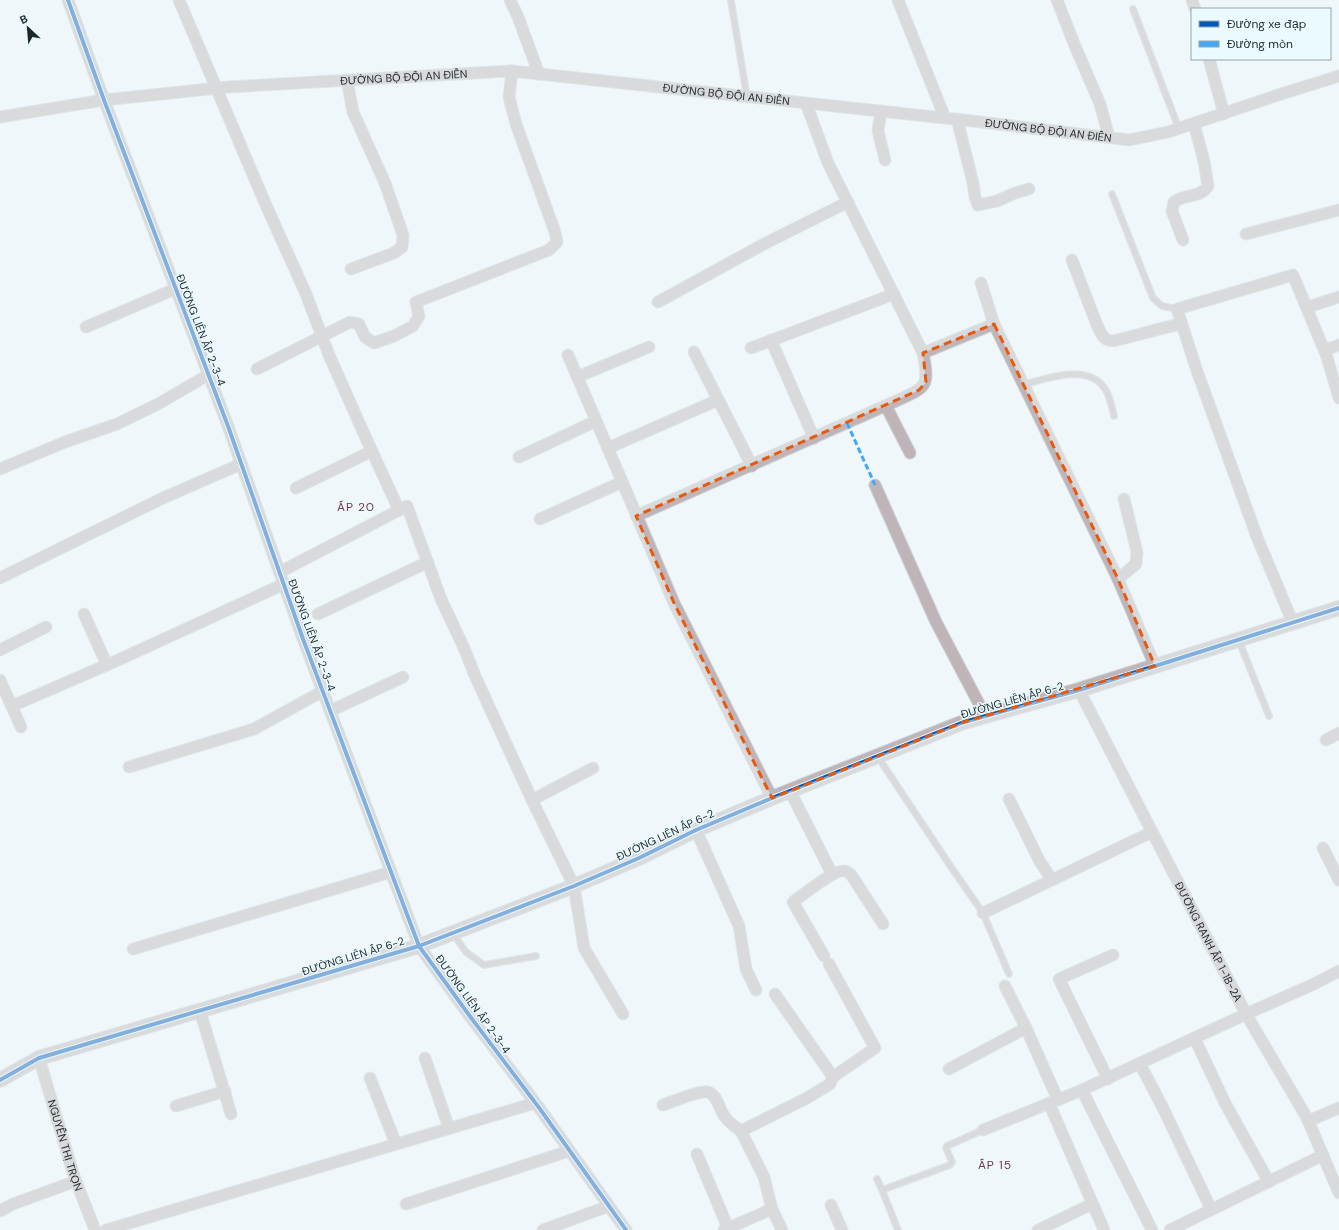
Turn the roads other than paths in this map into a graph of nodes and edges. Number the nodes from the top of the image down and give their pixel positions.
1 (68, 0) edge
2 (179, 0) edge
3 (510, 0) edge
4 (898, 0) edge
5 (1057, 0) edge
6 (731, 1) dead end
7 (1133, 9) dead end
8 (1209, 60) edge
9 (512, 71) junction
10 (539, 74) junction
11 (1339, 76) edge
12 (347, 80) junction
13 (217, 88) junction
14 (747, 97) junction
15 (104, 100) junction
16 (806, 103) junction
17 (881, 111) junction
18 (1224, 114) junction
19 (0, 117) edge
20 (944, 118) junction
21 (957, 119) junction
22 (1194, 124) junction
23 (1179, 129) junction
24 (1109, 137) junction
25 (885, 160) dead end
26 (1029, 189) dead end
27 (1112, 194) dead end
28 (848, 202) junction
29 (1339, 210) edge
30 (1246, 234) dead end
31 (1183, 240) dead end
32 (1072, 260) dead end
33 (351, 269) dead end
34 (981, 283) dead end
35 (175, 289) junction
36 (894, 294) junction
37 (1339, 297) edge
38 (658, 302) dead end
39 (1308, 307) junction
40 (1177, 309) junction
41 (994, 324) junction
42 (1181, 324) junction
43 (86, 327) dead end
44 (323, 336) junction
45 (771, 340) junction
46 (1339, 345) edge
47 (649, 347) dead end
48 (751, 348) dead end
49 (1324, 350) junction
50 (694, 352) dead end
51 (923, 353) junction
52 (568, 356) dead end
53 (257, 369) dead end
54 (208, 375) junction
55 (577, 378) junction
56 (1023, 385) junction
57 (1339, 398) edge
58 (718, 400) junction
59 (886, 406) junction
60 (1114, 416) dead end
61 (596, 421) junction
62 (814, 438) junction
63 (608, 448) junction
64 (372, 451) junction
65 (910, 453) dead end
66 (520, 457) dead end
67 (241, 464) junction
68 (752, 466) junction
69 (0, 469) edge
70 (622, 482) junction
71 (875, 485) dead end
72 (296, 488) dead end
73 (1124, 499) dead end
74 (399, 510) junction
75 (636, 516) junction
76 (540, 519) dead end
77 (428, 562) junction
78 (280, 572) junction
79 (0, 578) edge
80 (1118, 579) junction
81 (284, 584) junction
82 (1339, 608) edge
83 (84, 614) dead end
84 (318, 614) dead end
85 (1292, 623) junction
86 (46, 627) dead end
87 (1238, 639) junction
88 (0, 650) edge
89 (107, 665) junction
90 (1155, 666) junction
91 (403, 677) dead end
92 (0, 680) edge
93 (1079, 690) junction
94 (323, 691) junction
95 (12, 706) junction
96 (330, 711) junction
97 (1269, 716) dead end
98 (986, 717) junction
99 (21, 727) dead end
100 (1339, 733) edge
101 (1326, 740) dead end
102 (878, 756) junction
103 (129, 767) dead end
104 (593, 768) dead end
105 (790, 791) junction
106 (772, 798) junction
107 (1009, 799) dead end
108 (532, 800) junction
109 (696, 830) junction
110 (1152, 832) junction
111 (1323, 848) dead end
112 (391, 872) junction
113 (832, 874) junction
114 (1052, 880) junction
115 (1339, 880) edge
116 (574, 886) junction
117 (983, 913) junction
118 (883, 924) dead end
119 (452, 932) junction
120 (419, 946) junction
121 (133, 949) dead end
122 (1113, 955) dead end
123 (536, 956) dead end
124 (1339, 971) edge
125 (1009, 974) dead end
126 (1005, 986) dead end
127 (756, 990) dead end
128 (775, 994) dead end
129 (200, 1011) junction
130 (623, 1014) dead end
131 (1246, 1014) junction
132 (1026, 1028) junction
133 (1194, 1039) junction
134 (39, 1058) junction
135 (425, 1058) dead end
136 (1140, 1064) junction
137 (949, 1069) dead end
138 (833, 1077) junction
139 (370, 1078) dead end
140 (1108, 1079) junction
141 (0, 1080) edge
142 (1082, 1090) junction
143 (225, 1091) junction
144 (1054, 1101) junction
145 (535, 1103) junction
146 (664, 1105) dead end
147 (176, 1106) dead end
148 (1339, 1108) edge
149 (231, 1114) dead end
150 (1308, 1121) junction
151 (449, 1128) junction
152 (983, 1130) joint
153 (741, 1131) junction
154 (396, 1144) junction
155 (569, 1151) junction
156 (697, 1154) dead end
157 (1323, 1155) junction
158 (877, 1179) dead end
159 (76, 1180) junction
160 (1268, 1182) junction
161 (1338, 1188) edge
162 (882, 1190) junction
163 (406, 1204) dead end
164 (1092, 1204) junction
165 (831, 1205) dead end
166 (609, 1206) junction
167 (772, 1209) junction
168 (1211, 1209) junction
169 (0, 1210) edge
170 (726, 1229) edge
171 (95, 1230) edge
172 (106, 1230) edge
173 (543, 1230) edge
174 (626, 1230) edge
175 (782, 1230) edge
176 (842, 1230) edge
177 (898, 1230) edge
178 (1038, 1230) edge
179 (1104, 1230) edge
180 (1152, 1230) edge
181 (1170, 1230) edge

1 - 15 street, ĐƯỜNG LIÊN ẤP 2-3-4
2 - 13 street
3 - 10 street
4 - 20 street
5 - 24 street
6 - 14 lane
7 - 23 lane
8 - 18 street
9 - 10 street, ĐƯỜNG BỘ ĐỘI AN ĐIỀN
9 - 12 street, ĐƯỜNG BỘ ĐỘI AN ĐIỀN
9 - 44 street
10 - 14 street, ĐƯỜNG BỘ ĐỘI AN ĐIỀN
11 - 18 street, ĐƯỜNG BỘ ĐỘI AN ĐIỀN
12 - 13 street, ĐƯỜNG BỘ ĐỘI AN ĐIỀN
12 - 33 street
13 - 15 street, ĐƯỜNG BỘ ĐỘI AN ĐIỀN
13 - 44 street
14 - 16 street, ĐƯỜNG BỘ ĐỘI AN ĐIỀN
15 - 19 street, ĐƯỜNG BỘ ĐỘI AN ĐIỀN
15 - 35 street, ĐƯỜNG LIÊN ẤP 2-3-4
16 - 17 street, ĐƯỜNG BỘ ĐỘI AN ĐIỀN
16 - 28 street
17 - 20 street, ĐƯỜNG BỘ ĐỘI AN ĐIỀN
17 - 25 street
18 - 22 street, ĐƯỜNG BỘ ĐỘI AN ĐIỀN
20 - 21 street, ĐƯỜNG BỘ ĐỘI AN ĐIỀN
21 - 24 street, ĐƯỜNG BỘ ĐỘI AN ĐIỀN
21 - 26 street
22 - 23 street, ĐƯỜNG BỘ ĐỘI AN ĐIỀN
22 - 31 street
23 - 24 street, ĐƯỜNG BỘ ĐỘI AN ĐIỀN
27 - 40 lane
28 - 36 street
28 - 38 street
29 - 30 street
32 - 42 street
34 - 41 street
35 - 43 street
35 - 54 street, ĐƯỜNG LIÊN ẤP 2-3-4
36 - 45 street
36 - 51 street
37 - 39 street
39 - 40 street
39 - 49 street
40 - 42 street
41 - 51 street
41 - 56 street
42 - 85 street
44 - 53 street
44 - 64 street
45 - 48 street
45 - 62 street
46 - 49 street
47 - 55 street
49 - 57 street
50 - 58 street
51 - 59 street
52 - 55 street
54 - 67 street, ĐƯỜNG LIÊN ẤP 2-3-4
54 - 69 street
55 - 61 street
56 - 60 lane
56 - 80 street
58 - 63 street
58 - 68 street
59 - 62 street
59 - 65 street
61 - 63 street
61 - 66 street
62 - 68 street
63 - 70 street
64 - 72 street
64 - 74 street
67 - 78 street, ĐƯỜNG LIÊN ẤP 2-3-4
67 - 79 street
68 - 75 street
70 - 75 street
70 - 76 street
71 - 98 street
73 - 80 street
74 - 77 street
74 - 78 street
75 - 106 street
77 - 84 street
77 - 108 street
78 - 81 street, ĐƯỜNG LIÊN ẤP 2-3-4
80 - 90 street
81 - 89 street
81 - 94 street, ĐƯỜNG LIÊN ẤP 2-3-4
82 - 85 street, ĐƯỜNG LIÊN ẤP 6-2
83 - 89 street
85 - 87 street, ĐƯỜNG LIÊN ẤP 6-2
86 - 88 street
87 - 90 street, ĐƯỜNG LIÊN ẤP 6-2
87 - 97 lane
89 - 95 street
90 - 93 street, ĐƯỜNG LIÊN ẤP 6-2
91 - 96 street
92 - 95 street
93 - 98 street, ĐƯỜNG LIÊN ẤP 6-2
93 - 110 street, ĐƯỜNG RANH ẤP 1-1B-2A
94 - 96 street, ĐƯỜNG LIÊN ẤP 2-3-4
94 - 103 street
95 - 99 street
96 - 112 street, ĐƯỜNG LIÊN ẤP 2-3-4
98 - 102 street, ĐƯỜNG LIÊN ẤP 6-2
100 - 101 street
102 - 105 street, ĐƯỜNG LIÊN ẤP 6-2
102 - 117 lane
104 - 108 street
105 - 106 street, ĐƯỜNG LIÊN ẤP 6-2
105 - 113 street
106 - 109 street, ĐƯỜNG LIÊN ẤP 6-2
107 - 114 street
108 - 116 street
109 - 116 street, ĐƯỜNG LIÊN ẤP 6-2
109 - 127 street
110 - 114 street
110 - 131 street, ĐƯỜNG RANH ẤP 1-1B-2A
111 - 115 street
112 - 120 street, ĐƯỜNG LIÊN ẤP 2-3-4
112 - 121 street
113 - 118 street
113 - 138 street
114 - 117 street
116 - 119 street, ĐƯỜNG LIÊN ẤP 6-2
116 - 130 street
117 - 125 lane
119 - 120 street, ĐƯỜNG LIÊN ẤP 6-2
119 - 123 lane
120 - 129 street, ĐƯỜNG LIÊN ẤP 6-2
120 - 145 street, ĐƯỜNG LIÊN ẤP 2-3-4
122 - 140 street
124 - 131 street
126 - 132 street
128 - 138 street
129 - 134 street, ĐƯỜNG LIÊN ẤP 6-2
129 - 143 street
131 - 133 street
131 - 150 street, ĐƯỜNG RANH ẤP 1-1B-2A
132 - 137 street
132 - 144 street
133 - 136 street
133 - 160 street
134 - 141 street, ĐƯỜNG LIÊN ẤP 6-2
134 - 159 street, NGUYỄN THỊ TRỌN
135 - 151 street
136 - 140 street
136 - 168 street
138 - 153 street
139 - 154 street
140 - 142 street
142 - 144 street
142 - 180 street
143 - 147 street
143 - 149 street
144 - 152 street
144 - 164 street
145 - 151 street
145 - 155 street, ĐƯỜNG LIÊN ẤP 2-3-4
146 - 153 street
148 - 150 street
150 - 157 street, ĐƯỜNG RANH ẤP 1-1B-2A
151 - 154 street
152 - 162 lane
153 - 167 street
154 - 172 street
155 - 163 street
155 - 166 street, ĐƯỜNG LIÊN ẤP 2-3-4
156 - 170 street
157 - 160 street
157 - 161 street, ĐƯỜNG RANH ẤP 1-1B-2A
158 - 162 lane
159 - 169 street
159 - 171 street, NGUYỄN THỊ TRỌN
160 - 168 street
162 - 177 lane
164 - 178 street
164 - 179 street
165 - 176 street
166 - 173 street
166 - 174 street, ĐƯỜNG LIÊN ẤP 2-3-4
167 - 170 street
167 - 175 street
168 - 181 street

